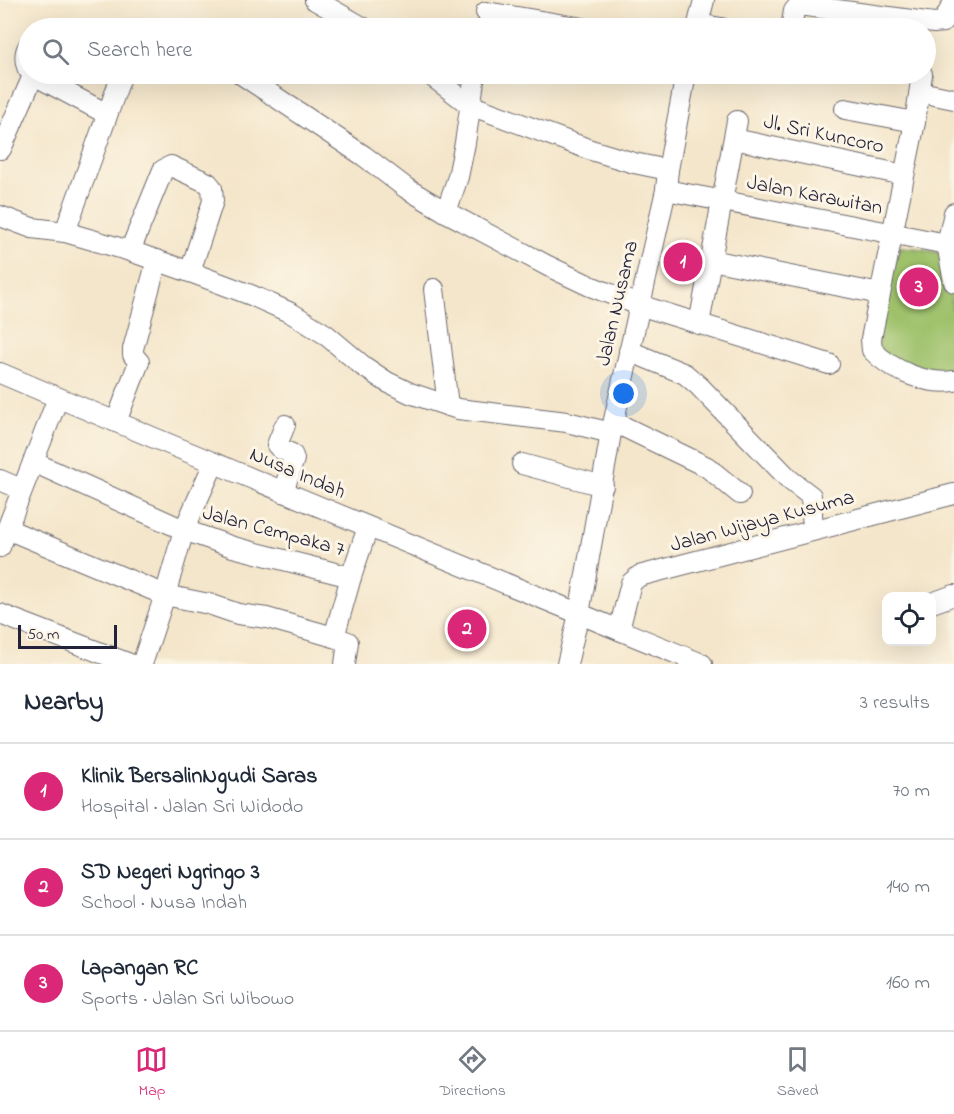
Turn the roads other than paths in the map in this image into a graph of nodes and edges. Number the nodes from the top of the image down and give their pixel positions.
1 (315, 0) edge
2 (704, 0) edge
3 (954, 2) edge
4 (485, 14) edge
5 (346, 18) edge
6 (513, 18) edge
7 (700, 18) edge
8 (793, 18) edge
9 (899, 18) edge
10 (936, 23) edge
11 (27, 84) edge
12 (51, 84) edge
13 (118, 84) edge
14 (256, 84) edge
15 (442, 84) edge
16 (473, 84) edge
17 (684, 84) edge
18 (921, 84) edge
19 (923, 84) edge
20 (954, 99) edge
21 (470, 105) junction
22 (845, 109) dead end
23 (107, 114) junction
24 (915, 122) junction
25 (1, 149) edge
26 (668, 170) junction
27 (904, 175) junction
28 (666, 190) junction
29 (722, 201) junction
30 (446, 212) junction
31 (954, 213) edge
32 (0, 216) edge
33 (65, 232) junction
34 (892, 234) junction
35 (950, 244) edge
36 (130, 251) junction
37 (157, 260) junction
38 (711, 260) junction
39 (190, 272) junction
40 (954, 282) edge
41 (434, 290) dead end
42 (880, 294) junction
43 (639, 305) junction
44 (699, 324) junction
45 (629, 351) junction
46 (829, 364) dead end
47 (0, 373) edge
48 (954, 381) edge
49 (58, 398) junction
50 (448, 406) junction
51 (116, 422) junction
52 (285, 425) dead end
53 (613, 427) junction
54 (33, 462) junction
55 (214, 463) junction
56 (522, 464) dead end
57 (0, 480) edge
58 (603, 486) junction
59 (21, 489) junction
60 (283, 492) junction
61 (740, 494) dead end
62 (954, 494) edge
63 (368, 527) junction
64 (184, 530) junction
65 (813, 530) junction
66 (3, 538) edge
67 (351, 577) junction
68 (165, 595) junction
69 (954, 595) edge
70 (936, 602) edge
71 (579, 614) junction
72 (0, 615) edge
73 (619, 630) junction
74 (334, 637) junction
75 (117, 662) edge
76 (142, 664) edge
77 (345, 664) edge
78 (567, 664) edge
79 (702, 664) edge

1 - 5 street
2 - 7 street
3 - 10 street
4 - 6 street
8 - 9 street
11 - 25 street
12 - 23 street
13 - 23 street
14 - 30 street
15 - 21 street
16 - 21 street
17 - 26 street, Jalan Nusama
18 - 24 street
19 - 20 street
21 - 26 street
21 - 30 street
22 - 24 street
23 - 33 street
24 - 27 street
26 - 28 street, Jalan Nusama
27 - 29 street, Jl. Sri Kuncoro
27 - 34 street
28 - 29 street, Jalan Karawitan
28 - 43 street, Jalan Nusama
29 - 34 street, Jalan Karawitan
29 - 38 street
30 - 43 street
31 - 35 street
32 - 33 street
33 - 36 street
34 - 35 street, Jalan Karawitan
34 - 42 street
35 - 40 street
36 - 37 street
36 - 39 street
37 - 39 street
37 - 51 street
38 - 42 street
38 - 44 street
39 - 50 street
41 - 50 street
42 - 48 street
43 - 44 street
43 - 45 street, Jalan Nusama
44 - 46 street
45 - 53 street, Jalan Nusama
45 - 65 street
47 - 49 street, Nusa Indah
49 - 51 street, Nusa Indah
49 - 54 street
50 - 53 street
51 - 55 street, Nusa Indah
52 - 60 street
53 - 58 street, Jalan Nusama
53 - 61 street
54 - 59 street
54 - 64 street, Jalan Cempaka 7
55 - 60 street, Nusa Indah
55 - 64 street
56 - 58 street
57 - 59 street
58 - 71 street, Jalan Nusama
59 - 66 street
60 - 63 street, Nusa Indah
62 - 65 street, Jalan Wijaya Kusuma
63 - 67 street
63 - 71 street, Nusa Indah
64 - 67 street, Jalan Cempaka 7
64 - 68 street
65 - 73 street, Jalan Wijaya Kusuma
66 - 68 street
67 - 74 street
68 - 74 street
68 - 76 street
69 - 70 street
71 - 73 street, Nusa Indah
71 - 78 street, Jalan Nusama
72 - 75 street
73 - 79 street, Nusa Indah
74 - 77 street

